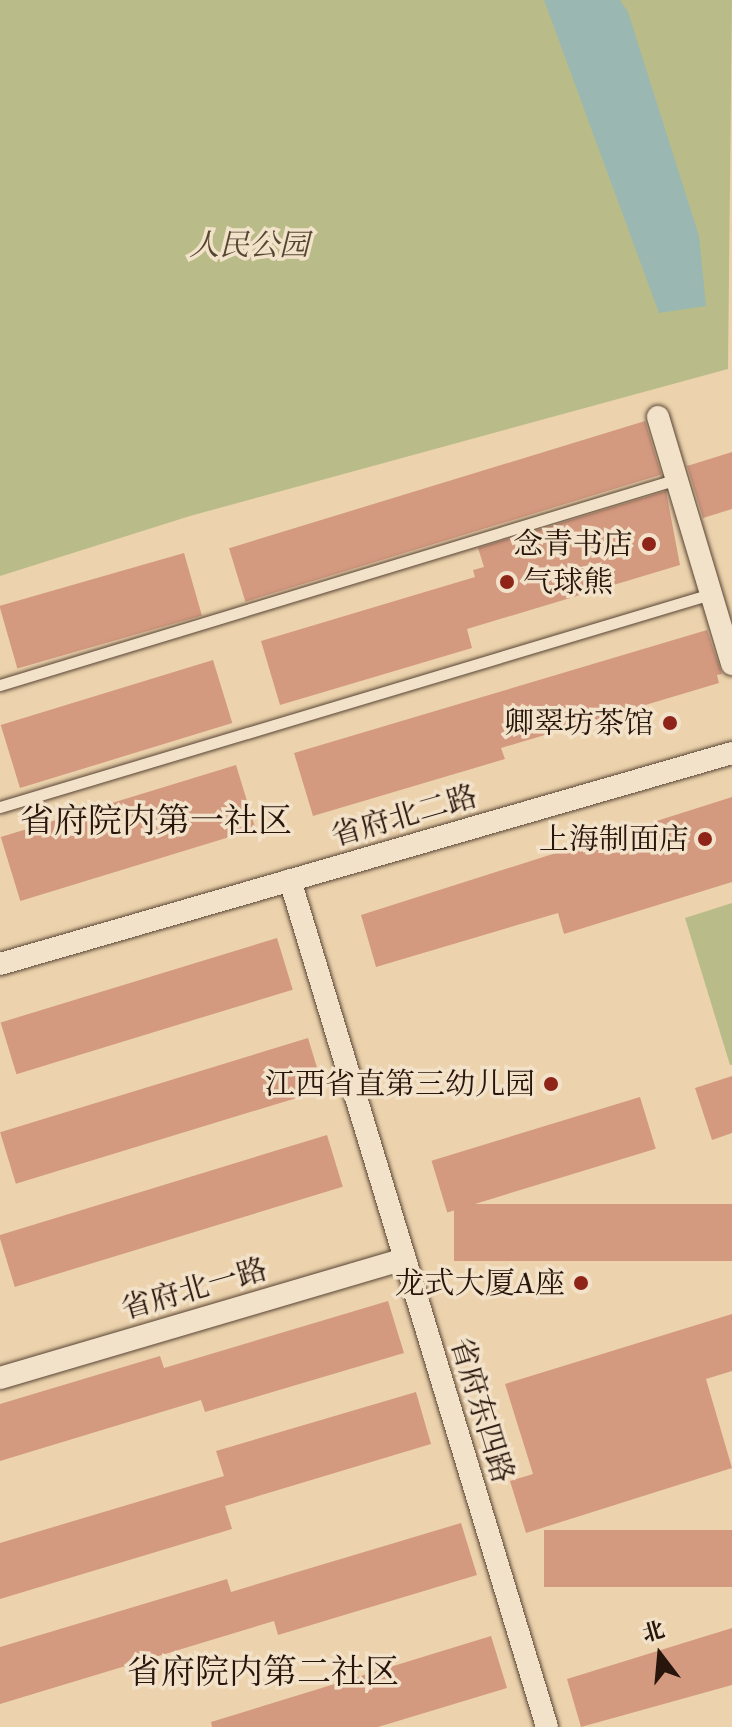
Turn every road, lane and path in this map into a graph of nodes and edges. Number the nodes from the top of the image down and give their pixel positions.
1 (658, 417) dead end
2 (677, 479) junction
3 (711, 594) junction
4 (732, 664) edge
5 (0, 685) edge
6 (732, 753) edge
7 (0, 807) edge
8 (290, 880) junction
9 (0, 964) edge
10 (405, 1259) junction
11 (0, 1378) edge
12 (547, 1727) edge

1 - 2 street
2 - 3 street
2 - 5 lane
3 - 4 street
3 - 7 lane
6 - 8 street, 省府北二路
8 - 9 street, 省府北二路
8 - 10 street, 省府东四路
10 - 11 street, 省府北一路
10 - 12 street, 省府东四路

